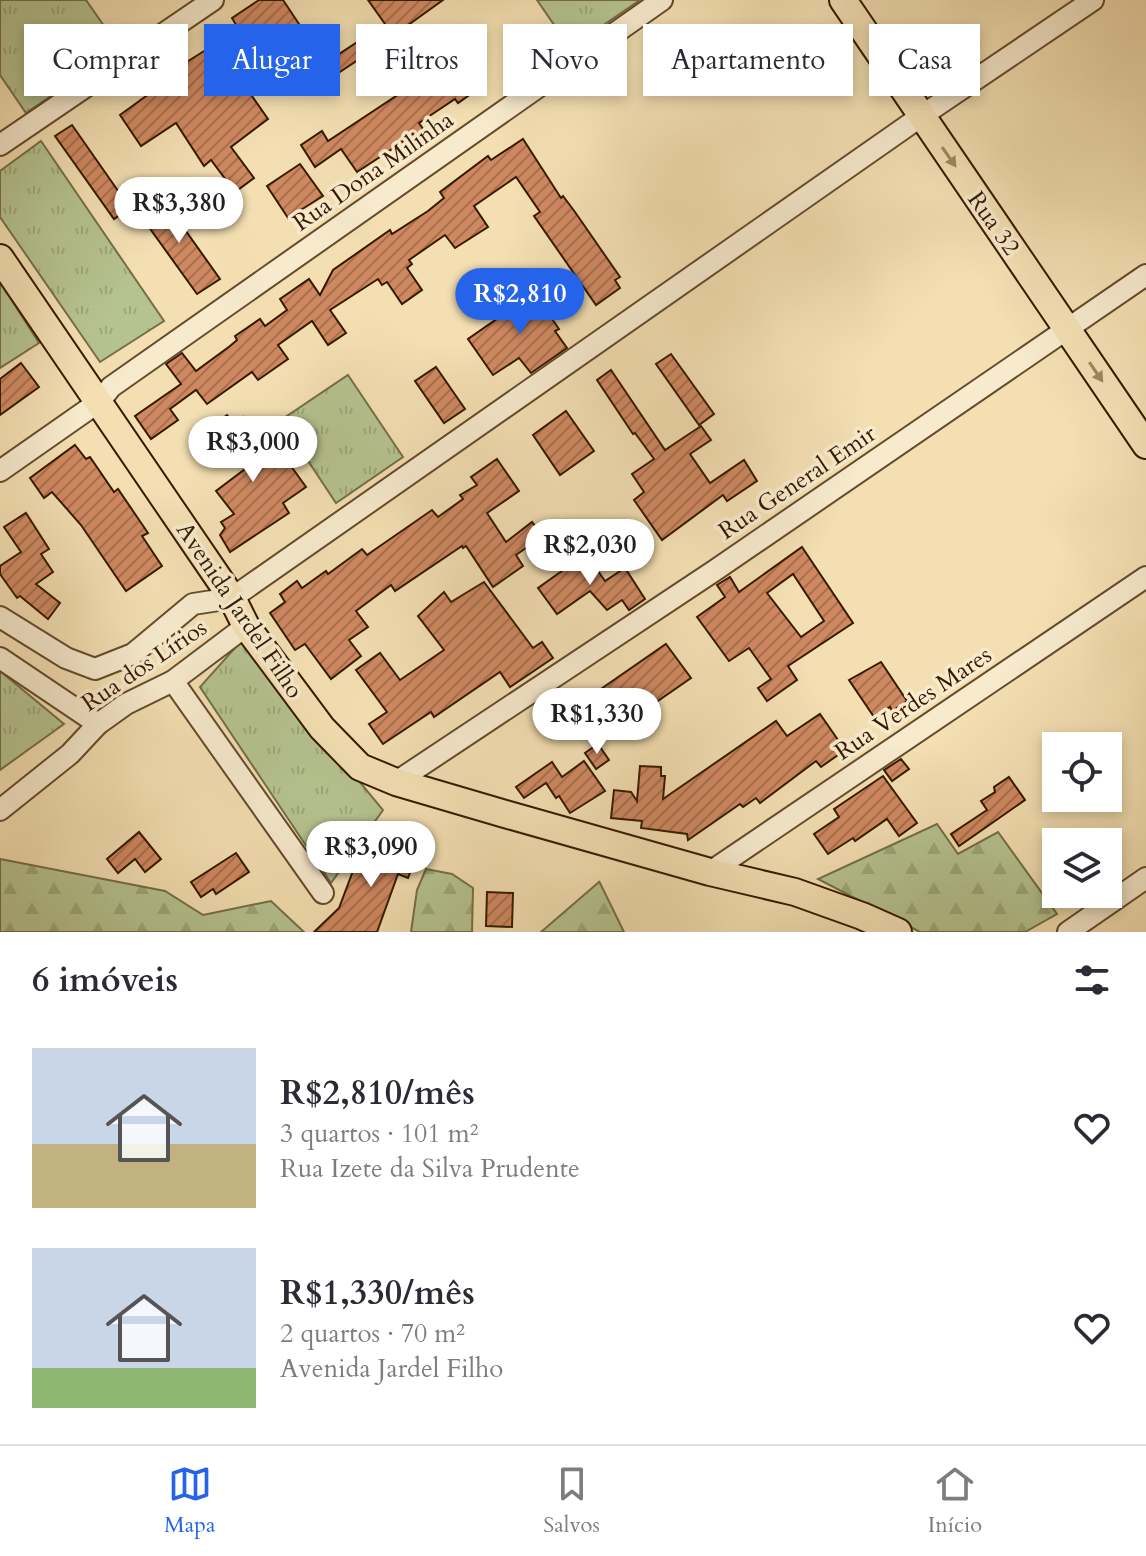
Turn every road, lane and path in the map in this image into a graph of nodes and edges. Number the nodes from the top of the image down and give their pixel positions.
1 (213, 0) edge
2 (662, 0) edge
3 (843, 0) edge
4 (1093, 0) edge
5 (920, 117) junction
6 (0, 145) edge
7 (0, 258) edge
8 (1146, 275) edge
9 (1067, 329) junction
10 (100, 401) junction
11 (1146, 445) edge
12 (0, 471) edge
13 (1146, 577) edge
14 (232, 598) junction
15 (0, 617) edge
16 (246, 626) junction
17 (0, 658) edge
18 (173, 681) junction
19 (98, 724) junction
20 (396, 782) junction
21 (0, 810) edge
22 (710, 872) junction
23 (1146, 878) edge
24 (323, 893) dead end
25 (898, 932) edge
26 (1068, 932) edge

1 - 6 street
2 - 10 street, Rua Dona Milinha
3 - 5 main road, Rua 32
4 - 5 street
5 -> 9 main road, Rua 32
5 - 14 street
7 - 10 main road, Avenida Jardel Filho
8 - 9 street, Rua General Emir
9 -> 11 main road, Rua 32
9 - 20 street, Rua General Emir
10 - 12 street, Rua Dona Milinha
10 - 14 main road, Avenida Jardel Filho
13 - 22 street, Rua Verdes Mares
14 - 15 street
14 - 16 main road, Avenida Jardel Filho
16 - 18 street, Rua dos Lírios
16 - 20 main road, Avenida Jardel Filho
17 - 19 street
18 - 19 street, Rua dos Lírios
18 - 24 street
19 - 21 street, Rua dos Lírios
20 - 22 main road, Avenida Jardel Filho
22 - 25 main road, Avenida Jardel Filho
23 - 26 street

